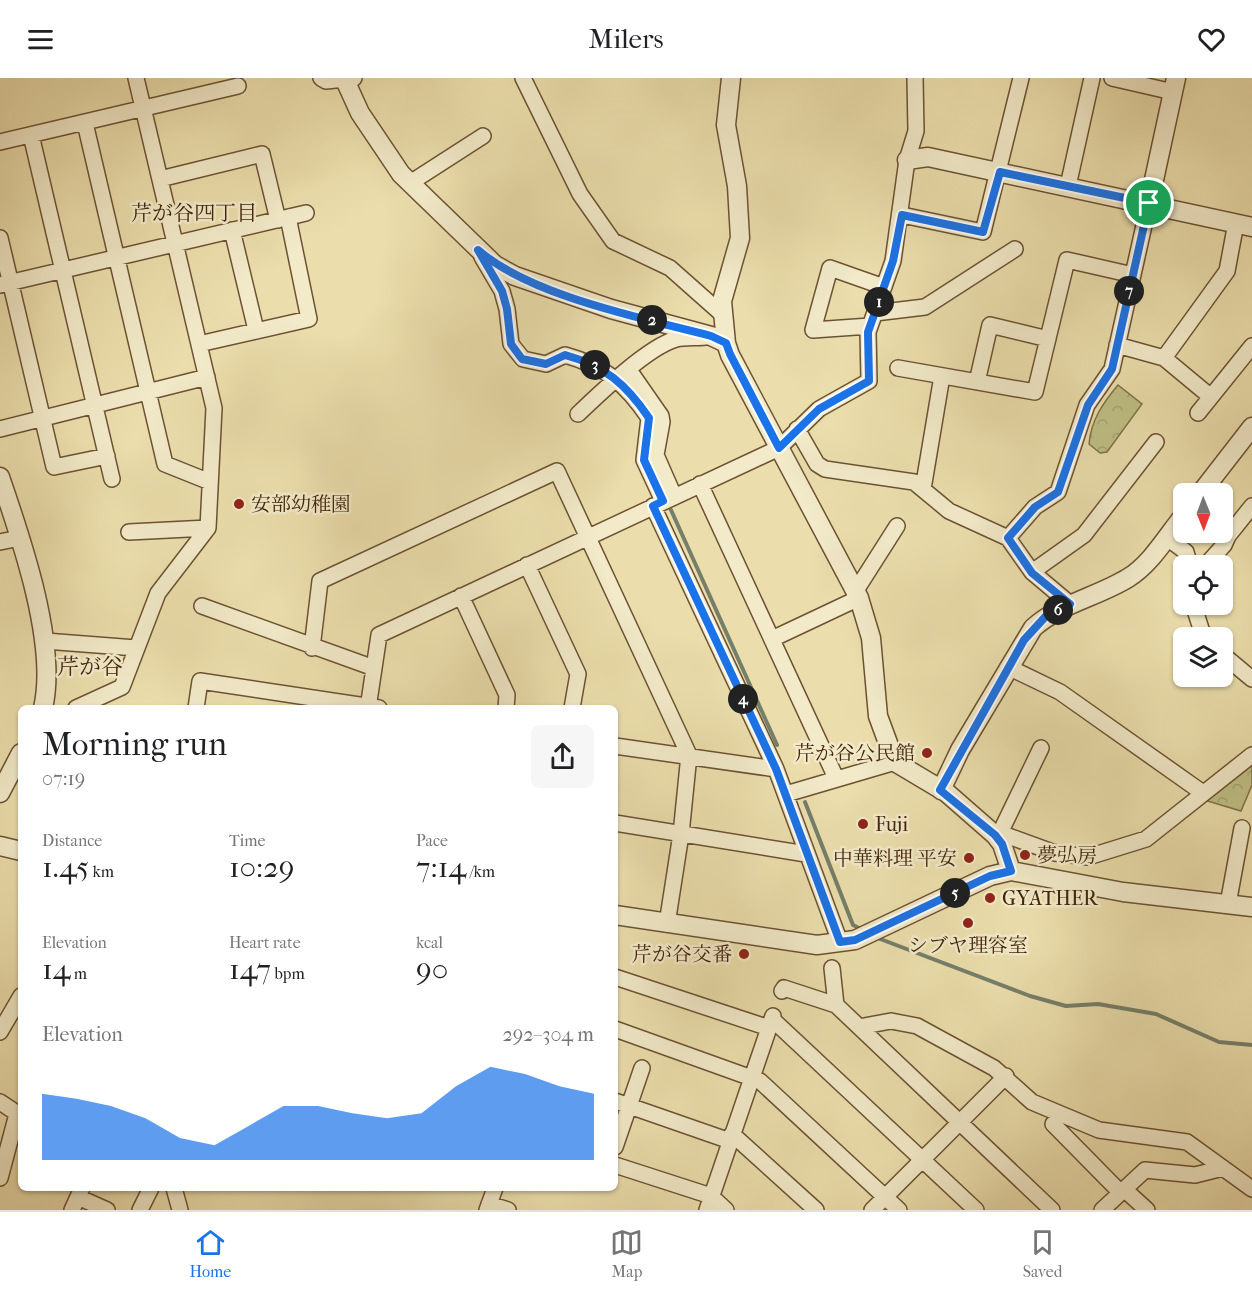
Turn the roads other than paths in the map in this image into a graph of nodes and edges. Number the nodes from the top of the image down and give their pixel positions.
1 (136, 78) edge
2 (321, 78) edge
3 (523, 78) edge
4 (731, 78) edge
5 (915, 78) edge
6 (1021, 78) edge
7 (1092, 78) edge
8 (1112, 78) edge
9 (348, 79) edge
10 (1175, 85) edge
11 (238, 86) dead end
12 (144, 109) junction
13 (86, 123) junction
14 (31, 135) junction
15 (483, 136) dead end
16 (0, 142) edge
17 (907, 160) junction
18 (1000, 172) junction
19 (160, 179) junction
20 (410, 183) junction
21 (1068, 186) junction
22 (1149, 203) junction
23 (306, 213) dead end
24 (902, 215) junction
25 (283, 218) junction
26 (1244, 225) edge
27 (232, 230) junction
28 (0, 238) edge
29 (175, 244) junction
30 (1015, 249) dead end
31 (478, 250) junction
32 (117, 257) junction
33 (63, 270) junction
34 (1132, 276) junction
35 (6, 284) edge
36 (884, 287) junction
37 (723, 315) junction
38 (872, 320) junction
39 (256, 330) junction
40 (1048, 339) junction
41 (718, 340) junction
42 (199, 344) junction
43 (1117, 345) junction
44 (1252, 346) edge
45 (1164, 358) junction
46 (898, 368) dead end
47 (629, 370) junction
48 (942, 376) junction
49 (207, 377) junction
50 (616, 380) junction
51 (977, 382) junction
52 (148, 391) junction
53 (1211, 397) junction
54 (94, 404) junction
55 (1198, 413) dead end
56 (578, 414) dead end
57 (655, 417) junction
58 (43, 418) junction
59 (1252, 427) edge
60 (0, 429) edge
61 (797, 429) junction
62 (1156, 442) dead end
63 (779, 448) junction
64 (107, 456) junction
65 (0, 477) edge
66 (112, 479) dead end
67 (210, 482) junction
68 (1209, 483) edge
69 (700, 484) junction
70 (923, 489) junction
71 (664, 501) junction
72 (1252, 506) edge
73 (1246, 523) edge
74 (897, 526) dead end
75 (208, 528) junction
76 (1173, 528) edge
77 (129, 532) dead end
78 (587, 536) junction
79 (1166, 537) junction
80 (20, 538) junction
81 (1008, 538) junction
82 (0, 542) edge
83 (1224, 543) edge
84 (1186, 555) edge
85 (1214, 555) edge
86 (527, 565) junction
87 (1032, 573) junction
88 (857, 595) junction
89 (461, 596) junction
90 (1070, 604) junction
91 (202, 606) dead end
92 (772, 639) junction
93 (45, 641) junction
94 (136, 648) junction
95 (312, 648) junction
96 (1233, 664) edge
97 (1008, 667) junction
98 (374, 668) junction
99 (1252, 680) edge
100 (44, 705) edge
101 (83, 705) edge
102 (196, 705) edge
103 (359, 705) edge
104 (372, 705) edge
105 (506, 705) edge
106 (573, 705) edge
107 (618, 746) edge
108 (1041, 748) dead end
109 (689, 755) junction
110 (1251, 757) edge
111 (18, 759) edge
112 (895, 762) junction
113 (776, 769) junction
114 (836, 778) junction
115 (940, 790) junction
116 (0, 793) edge
117 (786, 794) junction
118 (1203, 794) junction
119 (618, 824) edge
120 (1242, 828) dead end
121 (681, 834) junction
122 (998, 834) junction
123 (0, 846) edge
124 (18, 850) edge
125 (806, 854) junction
126 (1011, 871) junction
127 (1228, 904) junction
128 (1252, 907) edge
129 (618, 916) edge
130 (667, 924) junction
131 (848, 941) junction
132 (832, 968) dead end
133 (618, 978) edge
134 (782, 992) dead end
135 (18, 1000) edge
136 (836, 1005) junction
137 (771, 1021) junction
138 (2, 1024) edge
139 (859, 1027) junction
140 (618, 1030) edge
141 (642, 1068) dead end
142 (1006, 1076) junction
143 (752, 1077) junction
144 (0, 1101) edge
145 (1032, 1102) junction
146 (622, 1103) edge
147 (18, 1114) edge
148 (18, 1118) edge
149 (959, 1122) junction
150 (618, 1128) edge
151 (731, 1137) junction
152 (922, 1160) junction
153 (618, 1166) edge
154 (1222, 1168) junction
155 (0, 1178) edge
156 (1252, 1190) edge
157 (150, 1191) edge
158 (175, 1191) edge
159 (494, 1191) edge
160 (1122, 1191) junction
161 (885, 1197) junction
162 (78, 1198) edge
163 (709, 1203) edge
164 (488, 1207) edge
165 (107, 1210) edge
166 (140, 1210) edge
167 (180, 1210) edge
168 (508, 1210) edge
169 (726, 1210) edge
170 (816, 1210) edge
171 (872, 1210) edge
172 (899, 1210) edge
173 (975, 1210) edge
174 (1052, 1210) edge
175 (1102, 1210) edge
176 (1147, 1210) edge

1 - 12 street
2 - 9 street
3 - 37 street
4 - 37 street
5 - 17 street
6 - 18 street
7 - 21 street
8 - 10 street
9 - 20 street
10 - 22 street
11 - 12 street
12 - 13 street
12 - 19 street
13 - 14 street
13 - 32 street
14 - 16 street
14 - 33 street
15 - 20 street
17 - 18 street
17 - 24 street
18 - 21 street
18 - 24 street
19 - 25 street
19 - 29 street
20 - 31 street
21 - 22 street
22 - 26 street
22 - 34 street
23 - 25 street
24 - 36 street
25 - 27 street
25 - 39 street
26 - 45 street
27 - 29 street
27 - 39 street
28 - 35 street
29 - 32 street
29 - 42 street
30 - 38 street
31 - 41 street
31 - 50 street
32 - 33 street
32 - 52 street
33 - 35 street
33 - 54 street
34 - 40 street
34 - 43 street
35 - 58 street
36 - 38 street
36 - 38 street
37 - 41 street
38 - 61 street
39 - 42 street
40 - 51 street
40 - 51 street
41 - 47 street
41 - 63 street
42 - 49 street
43 - 45 street
43 - 81 street
44 - 53 street
45 - 53 street
46 - 48 street
47 - 50 street
47 - 57 street
48 - 51 street
48 - 70 street
49 - 52 street
49 - 67 street
50 - 56 street
50 - 57 street
52 - 54 street
52 - 67 street
53 - 55 street
54 - 58 street
54 - 64 street
57 - 71 street
58 - 60 street
58 - 64 street
59 - 68 street
61 - 63 street
61 - 70 street
62 - 87 street
63 - 69 street
63 - 88 street
64 - 66 street
65 - 80 street
67 - 75 street
69 - 71 street
69 - 92 street
70 - 81 street
71 - 78 street
71 - 113 street
72 - 73 street
74 - 88 street
75 - 77 street
75 - 94 street
76 - 79 street
78 - 86 street
78 - 95 street
78 - 109 street
79 - 84 street
79 - 90 street
80 - 82 street
80 - 93 street
81 - 87 street
83 - 85 street
86 - 89 street
86 - 106 street
87 - 90 street
88 - 92 street
88 - 112 street
89 - 98 street
89 - 105 street
90 - 97 street
91 - 95 street
92 - 114 street
93 - 94 street
93 - 100 street
94 - 101 street
95 - 98 street
96 - 99 street
97 - 115 street
97 - 118 street
98 - 104 street
102 - 103 street
107 - 109 street
108 - 122 street
109 - 113 street
109 - 121 street
110 - 118 street
111 - 116 street
112 - 114 street
112 - 115 street
113 - 117 street
114 - 117 street
115 - 122 street
117 - 125 street
118 - 122 street
119 - 121 street
120 - 127 street
121 - 125 street
121 - 130 street
122 - 126 street
123 - 124 street
125 - 131 street
126 - 127 street
126 - 131 street
127 - 128 street
129 - 130 street
130 - 131 street
132 - 136 street
133 - 137 street
134 - 136 street
135 - 138 street
136 - 139 street
137 - 143 street
137 - 152 street
139 - 142 street
139 - 149 street
140 - 143 street
141 - 146 street
142 - 145 street
142 - 149 street
143 - 151 street
143 - 161 street
144 - 147 street
145 - 154 street
145 - 160 street
146 - 150 street
146 - 151 street
148 - 155 street
149 - 152 street
149 - 174 street
151 - 163 street
151 - 170 street
152 - 161 street
152 - 173 street
153 - 163 street
154 - 156 street
154 - 160 street
157 - 166 street
158 - 167 street
159 - 164 street
160 - 175 street
160 - 176 street
161 - 171 street
161 - 172 street
162 - 165 street
163 - 169 street
164 - 168 street

